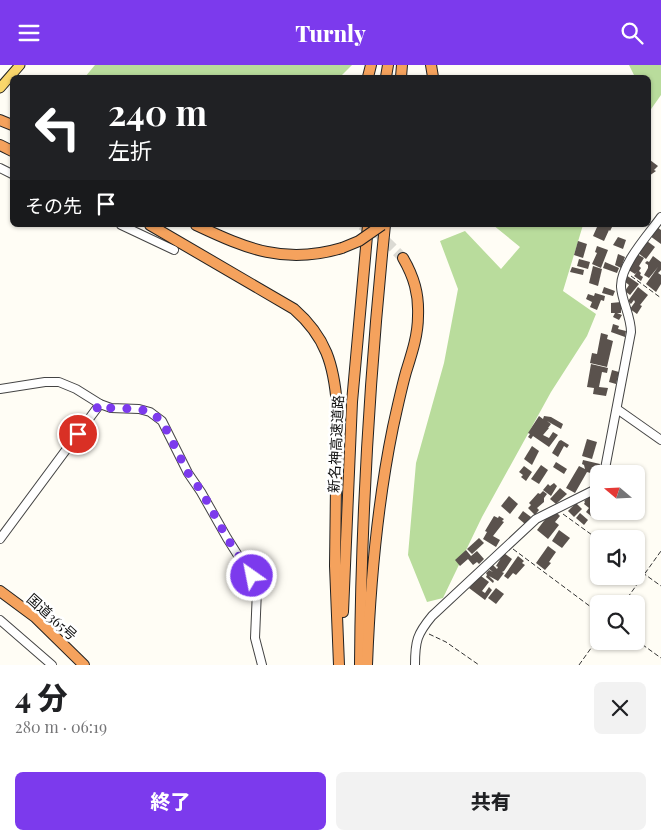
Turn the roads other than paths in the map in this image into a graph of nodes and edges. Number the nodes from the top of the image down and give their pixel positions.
1 (20, 65) edge
2 (12, 75) edge
3 (10, 77) edge
4 (0, 89) edge
5 (661, 217) edge
6 (125, 227) edge
7 (153, 227) edge
8 (201, 227) edge
9 (368, 227) edge
10 (380, 227) edge
11 (383, 227) edge
12 (174, 251) dead end
13 (403, 258) tunnel mouth
14 (0, 389) edge
15 (100, 404) junction
16 (617, 409) junction
17 (661, 440) edge
18 (606, 465) edge
19 (590, 492) edge
20 (0, 539) edge
21 (0, 591) edge
22 (0, 620) edge
23 (52, 665) edge
24 (84, 665) edge
25 (262, 665) edge
26 (341, 665) edge
27 (360, 665) edge
28 (366, 665) edge
29 (415, 665) edge

1 - 2 main road
3 - 4 main road
5 - 16 street
6 - 12 street
7 - 26 highway
8 - 10 highway, bridge
9 - 26 highway, 新名神高速道路
11 - 27 highway
13 - 28 highway
14 - 15 street
15 - 20 street
15 - 25 street
16 - 17 street
16 - 18 street
19 - 29 street
21 - 24 highway, 国道365号
22 - 23 street

